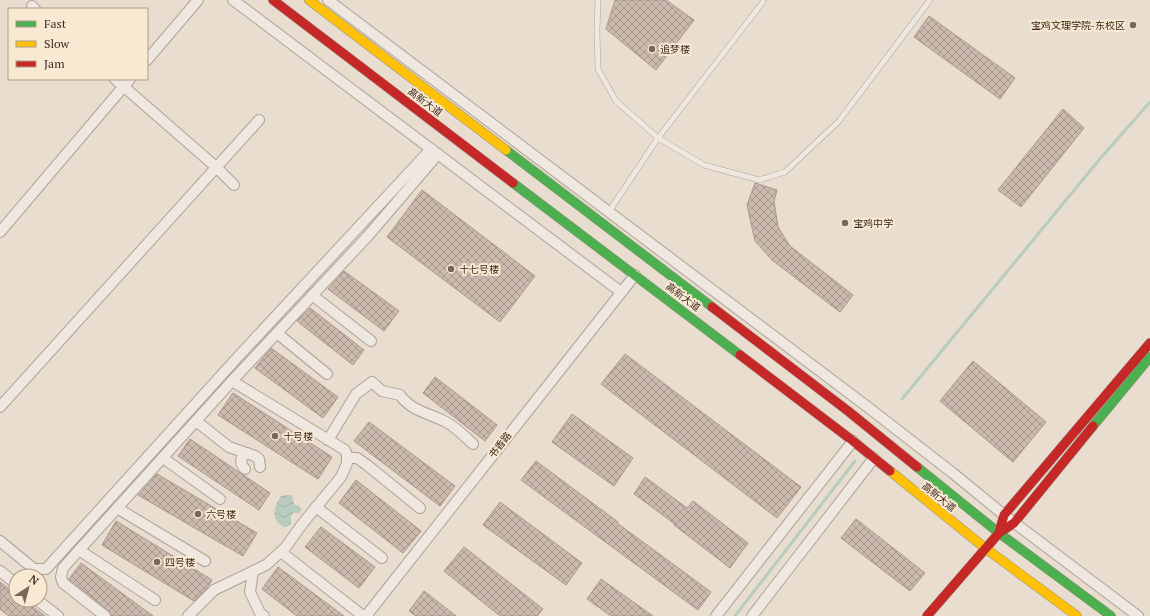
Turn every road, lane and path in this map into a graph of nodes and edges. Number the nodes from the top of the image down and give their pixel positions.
1 (198, 0) edge
2 (233, 0) edge
3 (273, 0) edge
4 (309, 0) edge
5 (328, 0) edge
6 (598, 0) edge
7 (930, 0) edge
8 (763, 2) dead end
9 (148, 59) edge
10 (127, 83) edge
11 (258, 120) dead end
12 (658, 138) junction
13 (435, 152) junction
14 (216, 167) junction
15 (234, 185) dead end
16 (608, 212) junction
17 (601, 224) junction
18 (0, 232) edge
19 (635, 275) junction
20 (621, 292) junction
21 (312, 295) junction
22 (278, 334) junction
23 (371, 341) dead end
24 (1150, 343) edge
25 (1150, 357) edge
26 (327, 374) dead end
27 (232, 381) junction
28 (0, 407) edge
29 (196, 421) junction
30 (328, 440) junction
31 (853, 441) junction
32 (473, 444) dead end
33 (247, 453) junction
34 (163, 458) junction
35 (347, 458) junction
36 (874, 458) junction
37 (260, 467) dead end
38 (246, 469) dead end
39 (220, 499) dead end
40 (316, 507) junction
41 (117, 508) junction
42 (420, 508) dead end
43 (1004, 515) junction
44 (1014, 523) junction
45 (999, 532) junction
46 (0, 541) edge
47 (985, 548) junction
48 (79, 550) junction
49 (281, 552) junction
50 (382, 558) dead end
51 (205, 561) dead end
52 (0, 571) edge
53 (253, 571) junction
54 (8, 578) edge
55 (154, 600) dead end
56 (48, 608) edge
57 (193, 615) edge
58 (58, 616) edge
59 (105, 616) edge
60 (264, 616) edge
61 (365, 616) edge
62 (716, 616) edge
63 (752, 616) edge
64 (927, 616) edge
65 (1077, 616) edge
66 (1111, 616) edge
67 (1138, 616) edge

1 - 9 street
2 - 13 street
3 - 19 main road, 高新大道
4 - 17 main road, 高新大道
5 - 16 street
6 - 12 lane
7 - 12 lane
8 - 12 lane
10 - 14 street
10 - 18 street
11 - 14 street
12 - 16 lane
13 - 20 street
13 - 21 street
13 - 46 street
14 - 15 street
14 - 28 street
16 - 17 lane
16 - 43 street
17 - 45 main road, 高新大道
19 - 20 street, 书香路
19 - 31 main road, 高新大道
20 - 61 street, 书香路
21 - 22 street
21 - 23 street
22 - 26 street
22 - 27 street
24 - 43 main road
25 - 44 main road
27 - 29 street
27 - 30 street
29 - 33 street
29 - 34 street
30 - 32 street
30 - 35 street
31 - 36 main road, 高新大道
31 - 62 street
33 - 37 street
33 - 38 street
34 - 39 street
34 - 41 street
35 - 40 street
35 - 42 street
36 - 47 main road, 高新大道
36 - 63 street
40 - 49 street
40 - 50 street
41 - 48 street
41 - 51 street
43 - 44 street
43 - 45 main road
44 - 45 main road
44 - 67 street
45 - 47 main road
45 - 66 main road, 高新大道
47 - 64 main road
47 - 65 main road, 高新大道
48 - 55 street
48 - 59 street
49 - 53 street
49 - 61 street
52 - 54 street
53 - 57 street
53 - 60 street
56 - 58 street

